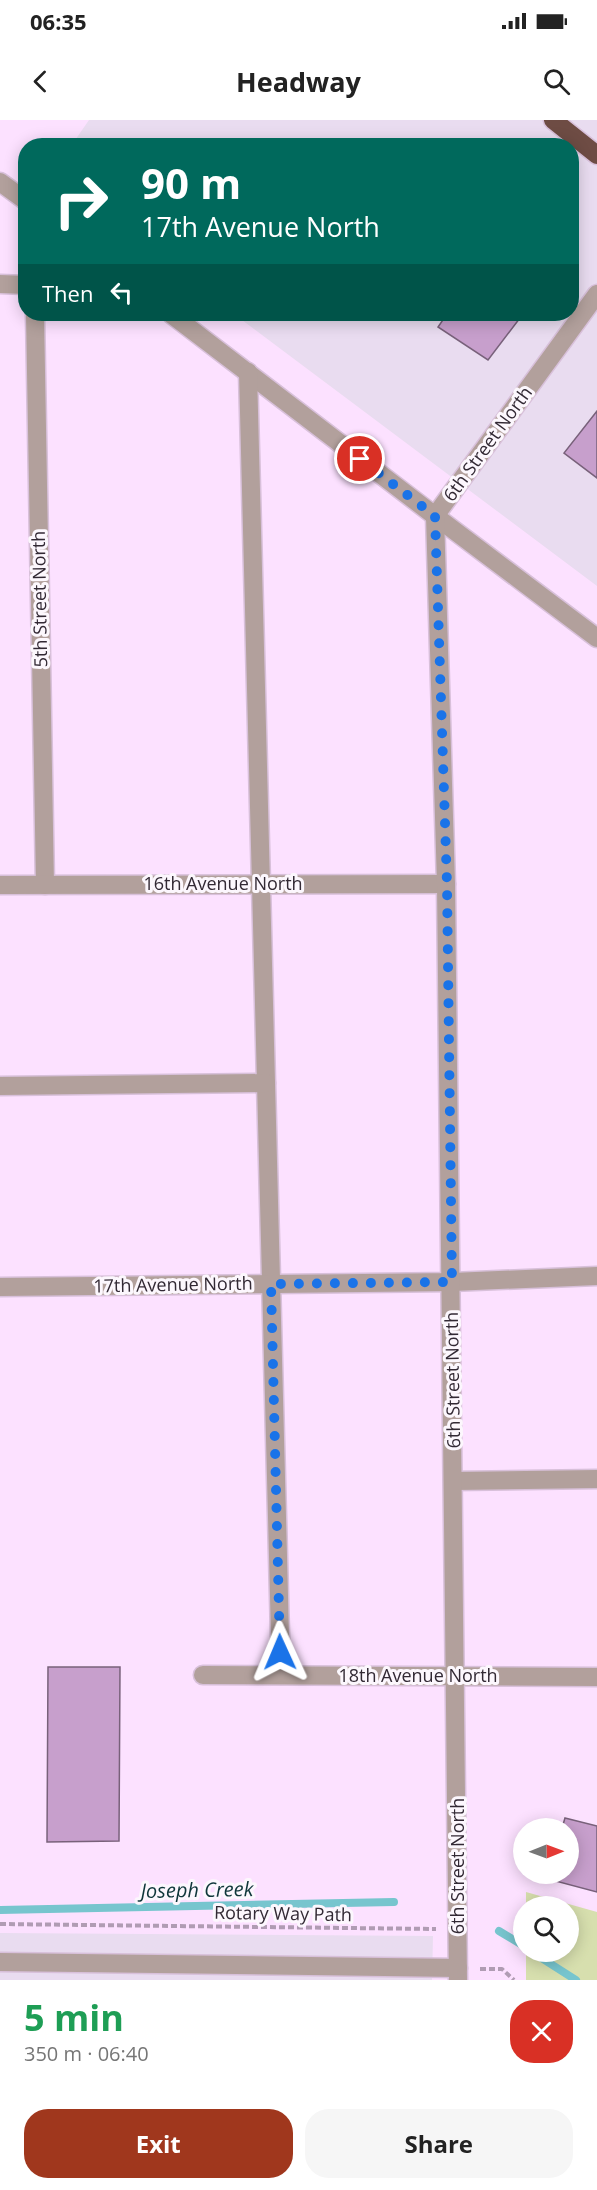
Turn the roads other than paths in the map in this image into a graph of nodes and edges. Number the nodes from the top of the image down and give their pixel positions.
1 (553, 120) edge
2 (576, 138) edge
3 (579, 141) edge
4 (597, 155) edge
5 (0, 182) edge
6 (18, 195) edge
7 (0, 285) edge
8 (18, 285) edge
9 (597, 294) edge
10 (579, 319) edge
11 (35, 321) edge
12 (180, 321) edge
13 (577, 321) edge
14 (248, 372) junction
15 (435, 516) junction
16 (597, 638) edge
17 (261, 884) junction
18 (447, 884) junction
19 (0, 885) edge
20 (45, 885) junction
21 (266, 1083) junction
22 (0, 1086) edge
23 (597, 1276) edge
24 (452, 1282) junction
25 (271, 1284) junction
26 (0, 1287) edge
27 (597, 1479) edge
28 (454, 1481) junction
29 (203, 1675) dead end
30 (281, 1675) junction
31 (456, 1677) junction
32 (597, 1677) edge
33 (0, 1962) edge
34 (458, 1974) edge

1 - 2 highway
3 - 4 highway
5 - 6 street
7 - 8 street
9 - 10 street, 6th Street North
11 - 20 street, 5th Street North
12 - 14 street
13 - 15 street, 6th Street North
14 - 15 street
14 - 17 street
15 - 16 street
15 - 18 street, 6th Street North
17 - 18 street, 16th Avenue North
17 - 20 street, 16th Avenue North
17 - 21 street
18 - 24 street, 6th Street North
19 - 20 street, 16th Avenue North
21 - 22 street
21 - 25 street
23 - 24 street, 17th Avenue North
24 - 25 street, 17th Avenue North
24 - 28 street, 6th Street North
25 - 26 street, 17th Avenue North
25 - 30 street
27 - 28 street
28 - 31 street, 6th Street North
29 - 30 street, 18th Avenue North
30 - 31 street, 18th Avenue North
31 - 32 street, 18th Avenue North
31 - 34 street, 6th Street North
33 - 34 street

